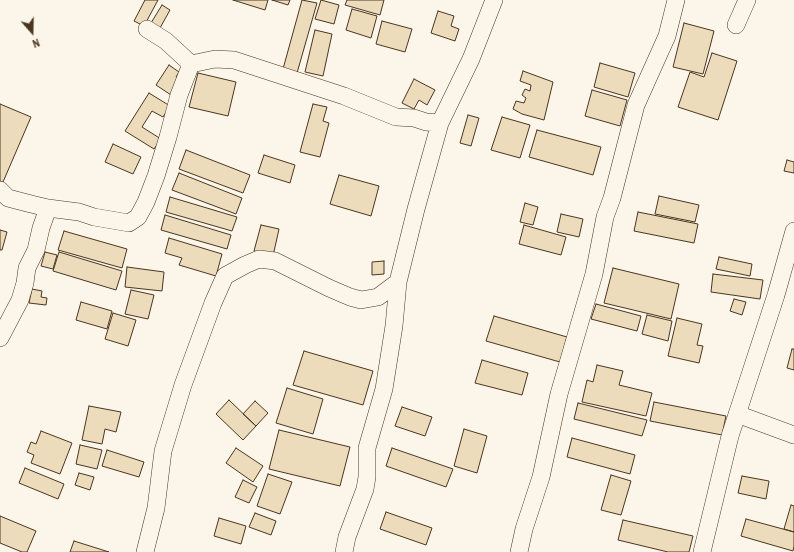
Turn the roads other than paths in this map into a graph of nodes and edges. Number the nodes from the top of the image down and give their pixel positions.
1 (494, 0) edge
2 (676, 0) edge
3 (747, 0) edge
4 (736, 25) dead end
5 (147, 29) dead end
6 (191, 64) junction
7 (440, 124) junction
8 (0, 190) edge
9 (48, 208) junction
10 (794, 231) edge
11 (398, 282) junction
12 (0, 338) edge
13 (737, 414) junction
14 (794, 435) edge
15 (145, 552) edge
16 (344, 552) edge
17 (519, 552) edge
18 (702, 552) edge

1 - 7 street
2 - 17 street
3 - 4 street
5 - 6 street
6 - 7 street
6 - 9 street
7 - 11 street
8 - 9 street
9 - 12 street
10 - 13 street
11 - 15 street
11 - 16 street
13 - 14 street
13 - 18 street

